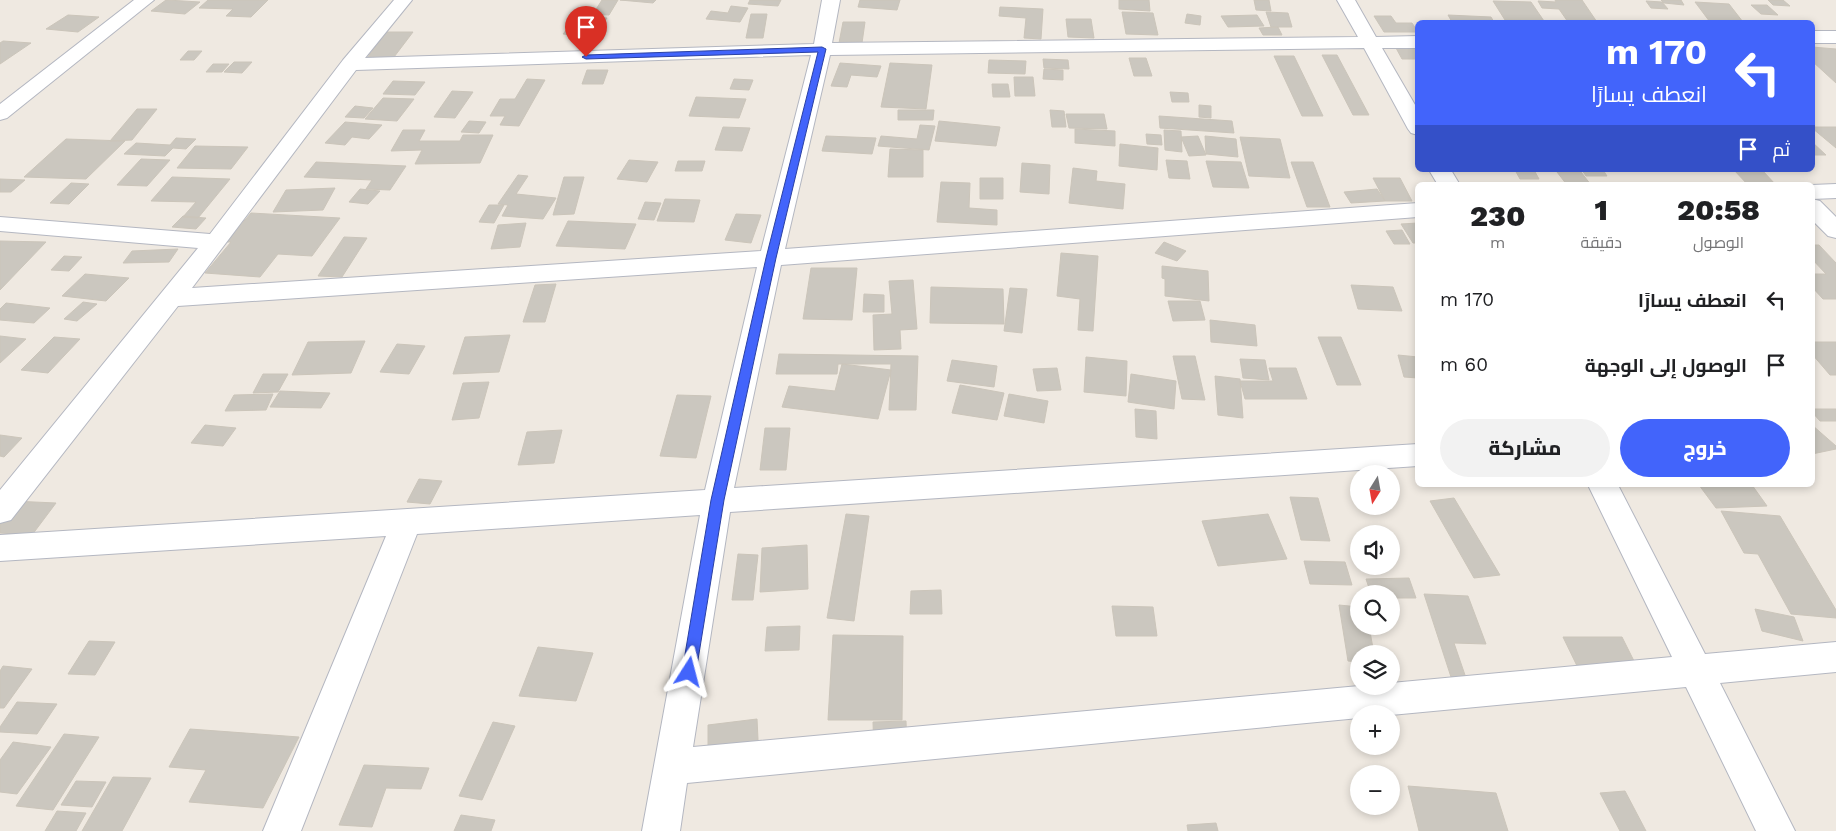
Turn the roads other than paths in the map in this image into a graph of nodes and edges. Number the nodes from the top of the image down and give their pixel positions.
1 (145, 0) edge
2 (402, 0) edge
3 (831, 0) edge
4 (1346, 0) edge
5 (1815, 37) edge
6 (1836, 37) edge
7 (1368, 42) junction
8 (1415, 42) edge
9 (822, 49) junction
10 (350, 64) junction
11 (0, 114) edge
12 (1415, 124) edge
13 (1836, 191) edge
14 (1815, 192) edge
15 (1815, 209) edge
16 (1415, 210) edge
17 (0, 224) edge
18 (1836, 231) edge
19 (216, 242) junction
20 (771, 258) junction
21 (170, 298) junction
22 (1415, 455) edge
23 (1604, 487) edge
24 (718, 500) junction
25 (0, 511) edge
26 (406, 523) junction
27 (0, 548) edge
28 (1836, 657) edge
29 (1696, 669) junction
30 (673, 767) junction
31 (282, 831) edge
32 (661, 831) edge
33 (1776, 831) edge

1 - 11 street
2 - 10 street
3 - 9 street
4 - 7 street
5 - 6 street
7 - 8 street
7 - 9 street
7 - 12 street
9 - 10 street
9 - 20 street
10 - 19 street
13 - 14 street
15 - 18 street
16 - 20 street
17 - 19 street
19 - 21 street
20 - 21 street
20 - 24 street
21 - 25 street
22 - 24 street
23 - 29 street
24 - 26 street
24 - 30 street
26 - 27 street
26 - 31 street
28 - 29 street
29 - 30 street
29 - 33 street
30 - 32 street

